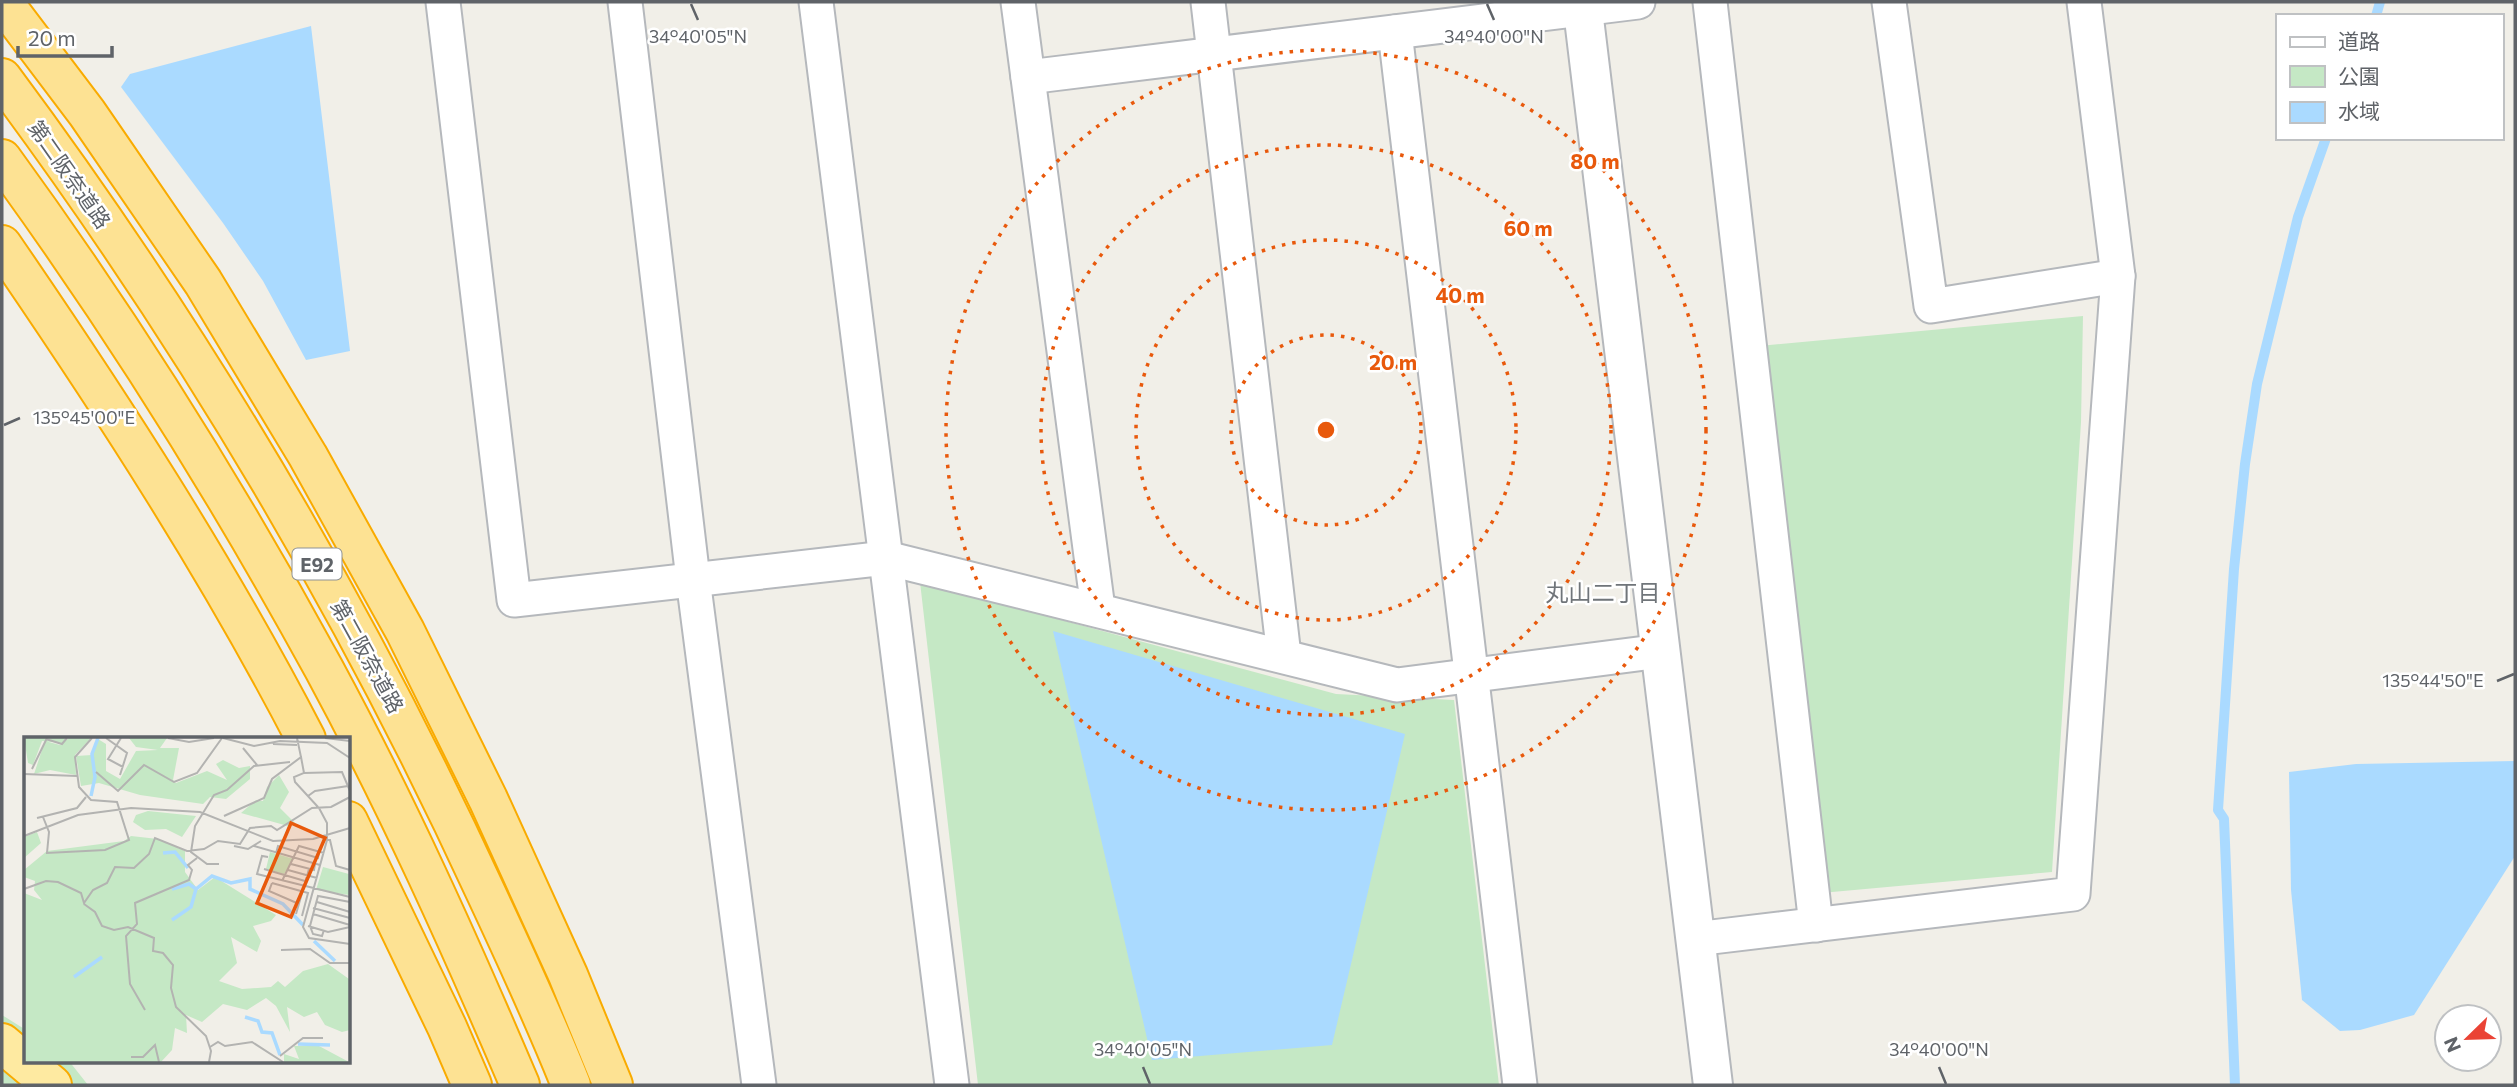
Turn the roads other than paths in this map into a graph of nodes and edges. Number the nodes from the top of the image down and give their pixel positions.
1 (3, 2) edge
2 (443, 2) edge
3 (625, 2) edge
4 (816, 2) edge
5 (1018, 2) edge
6 (1208, 2) edge
7 (1638, 2) edge
8 (1710, 2) edge
9 (1889, 2) edge
10 (2084, 2) edge
11 (1583, 5) edge
12 (1395, 32) junction
13 (1214, 54) junction
14 (1028, 77) junction
15 (2, 78) edge
16 (2, 159) edge
17 (2, 245) edge
18 (2119, 276) junction
19 (886, 558) junction
20 (693, 579) junction
21 (1098, 609) junction
22 (1661, 651) junction
23 (1284, 656) junction
24 (1471, 675) junction
25 (305, 737) edge
26 (350, 825) edge
27 (1816, 925) junction
28 (1695, 939) junction
29 (2, 1043) edge
30 (24, 1061) edge
31 (25, 1062) edge
32 (52, 1085) edge
33 (472, 1085) edge
34 (520, 1085) edge
35 (571, 1085) edge
36 (613, 1085) edge
37 (759, 1085) edge
38 (952, 1085) edge
39 (1520, 1085) edge
40 (1713, 1085) edge

1 - 36 highway
2 - 20 street
3 - 20 street
4 - 19 street
5 - 14 street
6 - 13 street
7 - 11 street
8 - 27 street
9 - 18 street
10 - 18 street
11 - 12 street
11 - 22 street
12 - 13 street
12 - 24 street
13 - 14 street
13 - 23 street
14 - 21 street
15 - 35 highway, 第二阪奈道路 / E92
16 - 34 highway, E92
17 - 25 highway
18 - 27 street
19 - 20 street
19 - 21 street
19 - 38 street
20 - 37 street
21 - 23 street
22 - 24 street
22 - 28 street
23 - 24 street
24 - 39 street
26 - 33 highway
27 - 28 street
28 - 40 street
29 - 30 highway
31 - 32 highway

